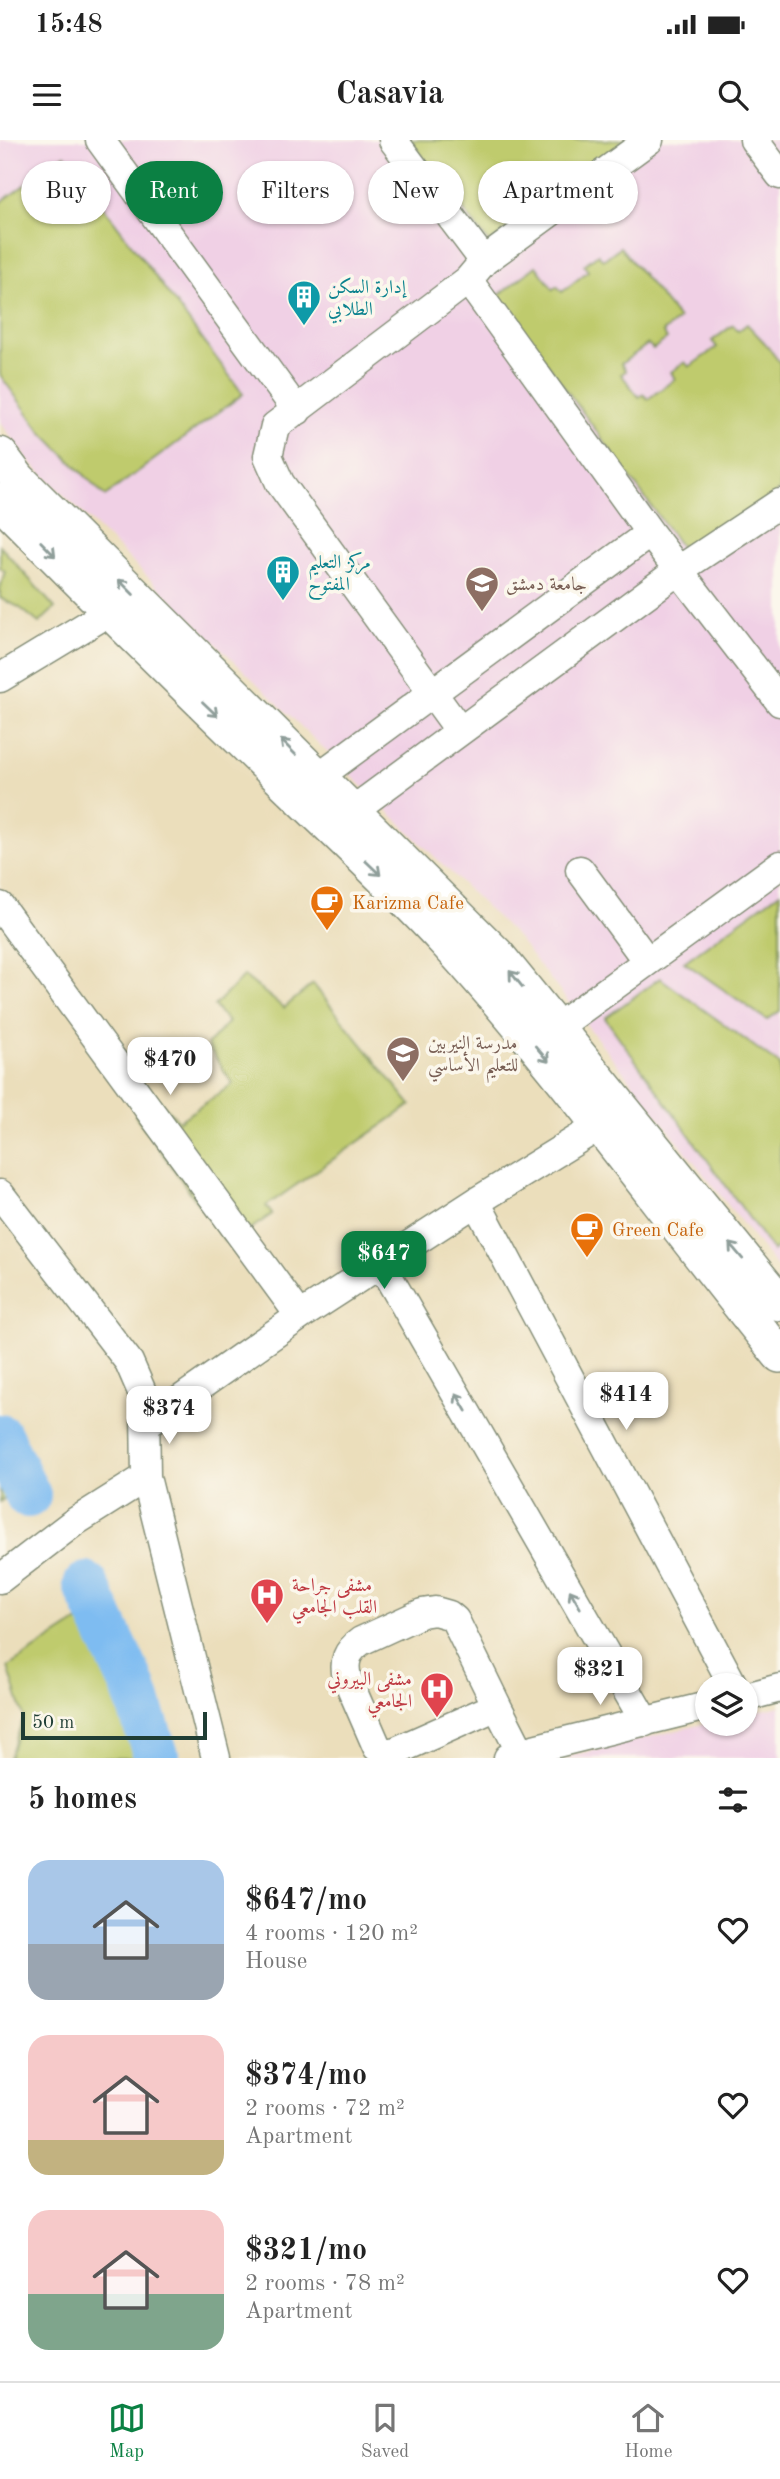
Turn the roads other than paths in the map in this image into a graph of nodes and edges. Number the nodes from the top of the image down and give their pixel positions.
1 (100, 140) edge
2 (393, 140) edge
3 (649, 140) edge
4 (754, 140) edge
5 (780, 175) edge
6 (476, 270) junction
7 (297, 411) junction
8 (0, 455) edge
9 (0, 501) edge
10 (780, 503) edge
11 (650, 533) junction
12 (679, 570) junction
13 (110, 612) junction
14 (0, 678) edge
15 (775, 686) edge
16 (433, 694) junction
17 (460, 731) junction
18 (318, 778) junction
19 (352, 811) junction
20 (780, 865) edge
21 (579, 870) dead end
22 (0, 906) edge
23 (648, 961) junction
24 (556, 1028) junction
25 (601, 1125) junction
26 (0, 1194) edge
27 (476, 1202) junction
28 (381, 1264) junction
29 (780, 1303) edge
30 (300, 1316) junction
31 (780, 1354) edge
32 (146, 1424) junction
33 (146, 1477) junction
34 (0, 1579) edge
35 (727, 1673) edge
36 (780, 1688) edge
37 (758, 1694) edge
38 (497, 1706) junction
39 (695, 1709) edge
40 (645, 1722) junction
41 (527, 1754) edge
42 (216, 1758) edge

1 - 7 street
2 - 6 street
3 - 6 street
4 - 5 street
6 - 7 street
6 - 11 street
7 - 16 street
18 -> 8 main road
9 -> 13 main road
10 - 12 street
11 - 12 street
11 - 16 street
12 - 15 street
12 - 17 street
13 - 14 street
13 -> 25 main road
16 - 17 street
16 - 18 street
17 - 19 street
18 - 19 main road
24 -> 19 main road
20 - 23 street
21 - 23 street
22 - 30 street
23 - 24 street
29 -> 24 main road
25 - 27 street
25 - 31 main road
26 - 32 street
27 - 28 street
27 - 35 street
28 - 30 street
40 -> 28 street
30 - 32 street
32 - 33 street
33 - 34 street
33 - 42 street
36 - 37 street
38 - 38 street
38 - 41 street
39 - 40 street
40 - 41 street

